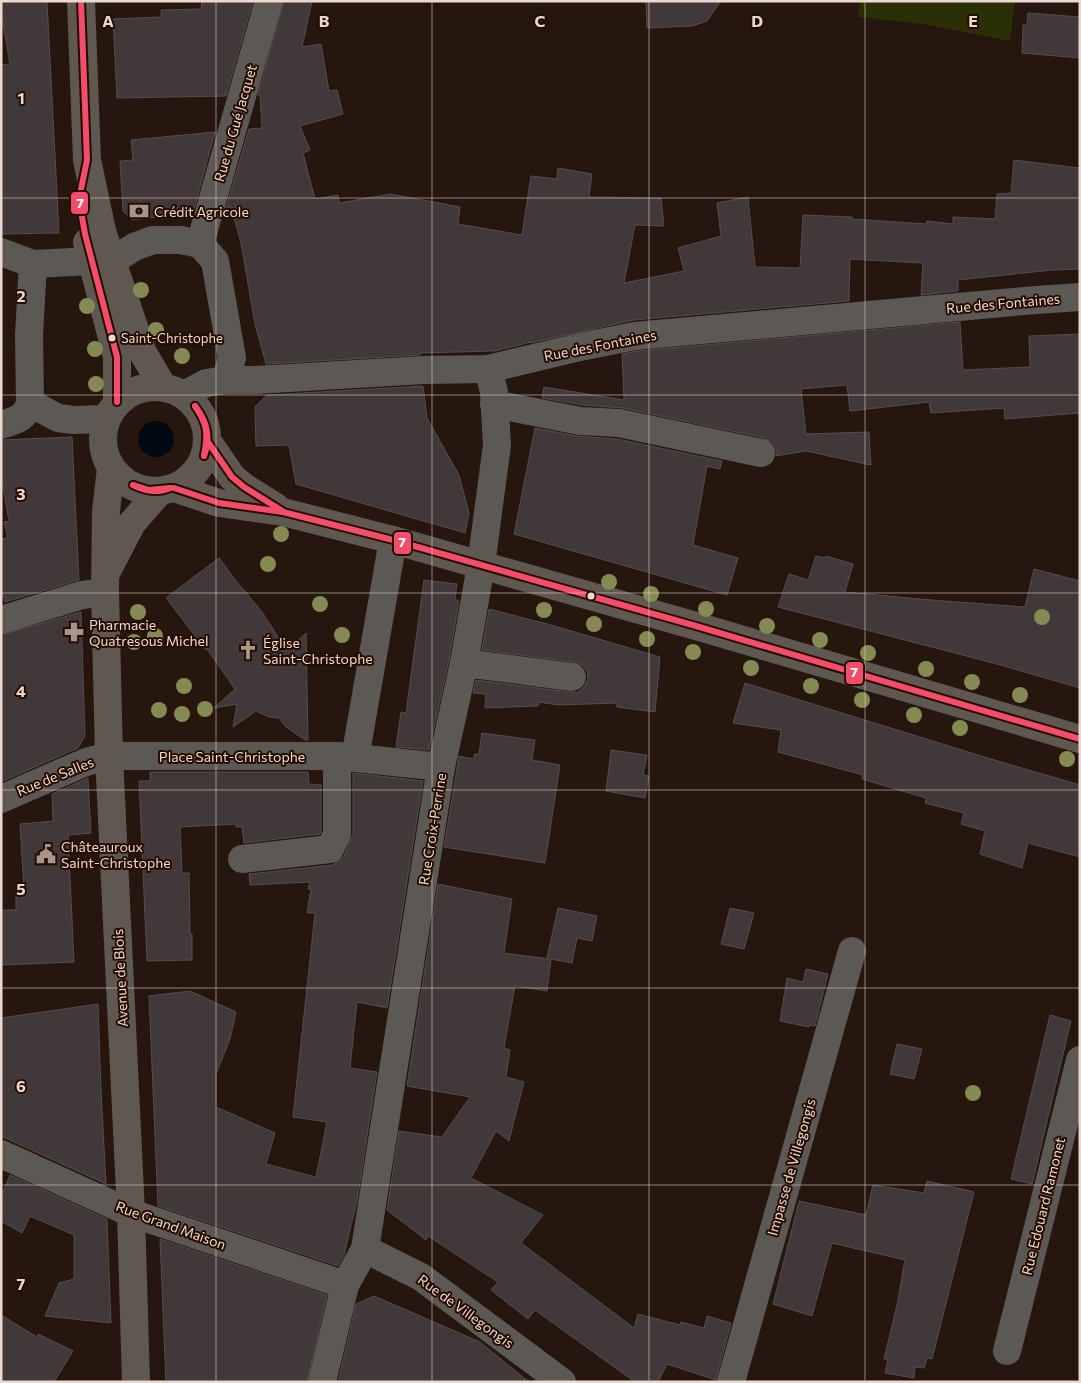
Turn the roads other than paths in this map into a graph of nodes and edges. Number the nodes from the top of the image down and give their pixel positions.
1 (81, 1) edge
2 (269, 1) edge
3 (200, 244) junction
4 (1, 252) edge
5 (102, 261) junction
6 (33, 264) junction
7 (1080, 297) edge
8 (488, 369) junction
9 (226, 380) junction
10 (174, 391) junction
11 (30, 403) junction
12 (494, 404) junction
13 (111, 411) junction
14 (1, 425) edge
15 (208, 442) junction
16 (761, 453) dead end
17 (110, 468) junction
18 (167, 490) junction
19 (283, 512) junction
20 (393, 540) junction
21 (481, 565) junction
22 (105, 583) junction
23 (1, 620) edge
24 (464, 663) junction
25 (572, 677) dead end
26 (1080, 739) edge
27 (109, 756) junction
28 (346, 757) junction
29 (441, 767) junction
30 (1, 798) edge
31 (242, 859) dead end
32 (852, 951) dead end
33 (1080, 1060) edge
34 (1, 1154) edge
35 (130, 1213) junction
36 (365, 1249) junction
37 (345, 1285) junction
38 (1007, 1351) dead end
39 (136, 1382) edge
40 (322, 1382) edge
41 (562, 1382) edge
42 (731, 1382) edge

1 - 5 main road
2 - 3 street, Rue du Gué Jacquet
3 - 5 street
3 - 9 street
4 - 6 street
5 - 6 street
5 - 10 main road
5 - 13 main road
6 - 11 street
7 - 8 street, Rue des Fontaines
8 - 9 street, Rue des Fontaines
8 - 12 street, Rue Croix-Perrine
9 - 10 street, Rue des Fontaines
10 - 13 main road
10 - 15 main road
11 - 13 street
11 - 14 street
12 - 16 street
12 - 21 street, Rue Croix-Perrine
13 - 17 main road
15 - 18 main road
15 - 19 main road
17 - 18 main road
17 - 22 main road, Avenue de Blois
18 - 19 main road
18 - 22 main road, Avenue de Blois
19 - 20 main road
20 - 21 main road
20 - 28 street
21 - 24 street, Rue Croix-Perrine
21 - 26 main road
22 - 23 street
22 - 27 main road, Avenue de Blois
24 - 25 street
24 - 29 street, Rue Croix-Perrine
27 - 28 street, Place Saint-Christophe
27 - 30 street, Rue de Salles
27 - 35 main road, Avenue de Blois
28 - 29 street, Place Saint-Christophe
28 - 31 street
29 - 36 street, Rue Croix-Perrine
32 - 42 street, Impasse de Villegongis
33 - 38 street, Rue Edouard Ramonet
34 - 35 street, Rue Grand Maison
35 - 37 street, Rue Grand Maison
35 - 39 main road, Avenue de Blois
36 - 37 street, Rue Croix-Perrine
36 - 41 street, Rue de Villegongis
37 - 40 street, Rue Croix-Perrine

